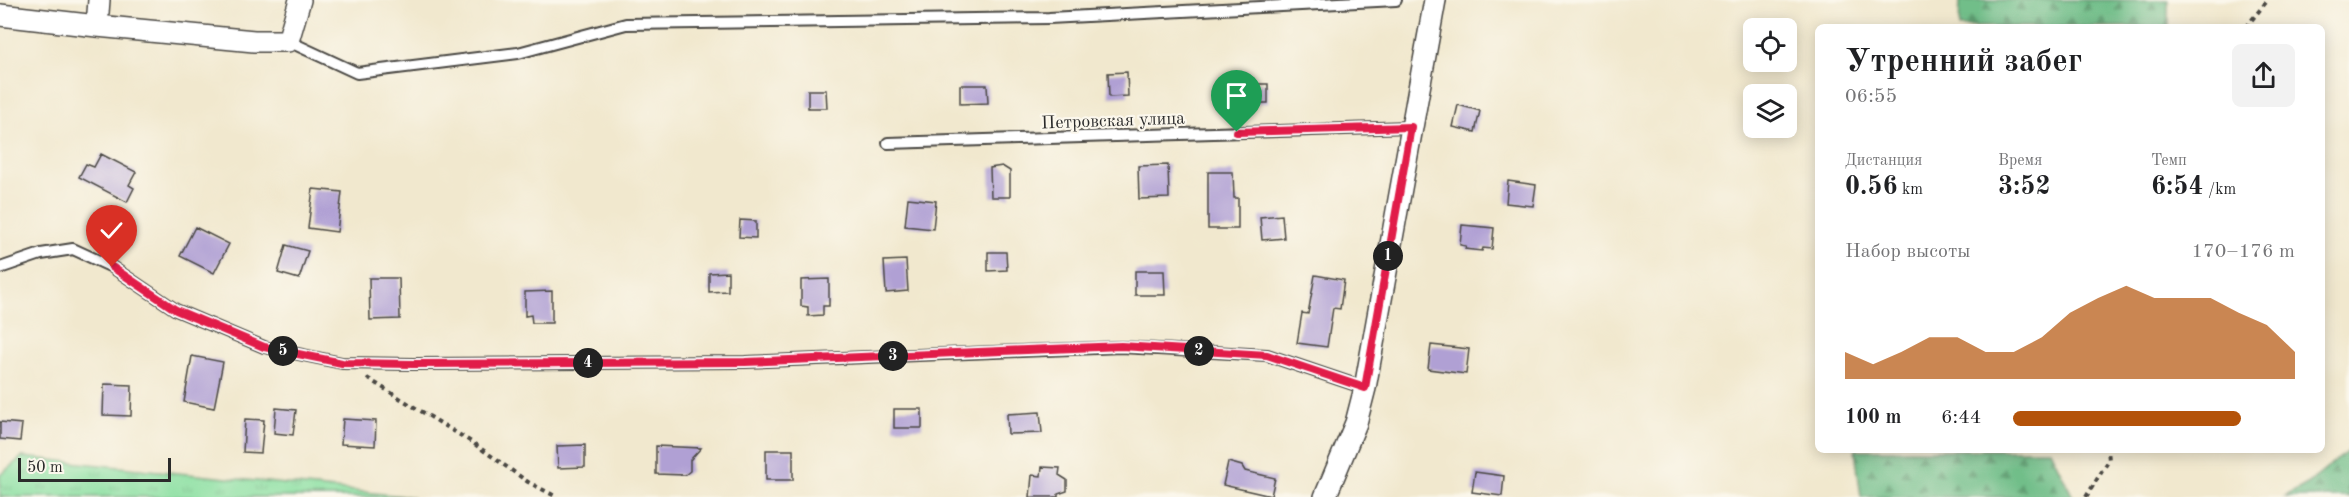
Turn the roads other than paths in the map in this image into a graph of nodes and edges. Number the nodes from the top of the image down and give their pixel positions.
1 (99, 0) edge
2 (300, 0) edge
3 (1396, 0) edge
4 (1435, 0) edge
5 (0, 15) edge
6 (98, 26) junction
7 (288, 41) junction
8 (1411, 127) junction
9 (888, 144) dead end
10 (0, 268) edge
11 (1365, 388) junction
12 (1324, 497) edge

1 - 6 street
2 - 7 street
3 - 7 lane
4 - 8 street
5 - 6 street
6 - 7 street
8 - 9 lane, Петровская улица
8 - 11 street
10 - 11 lane
11 - 12 street

